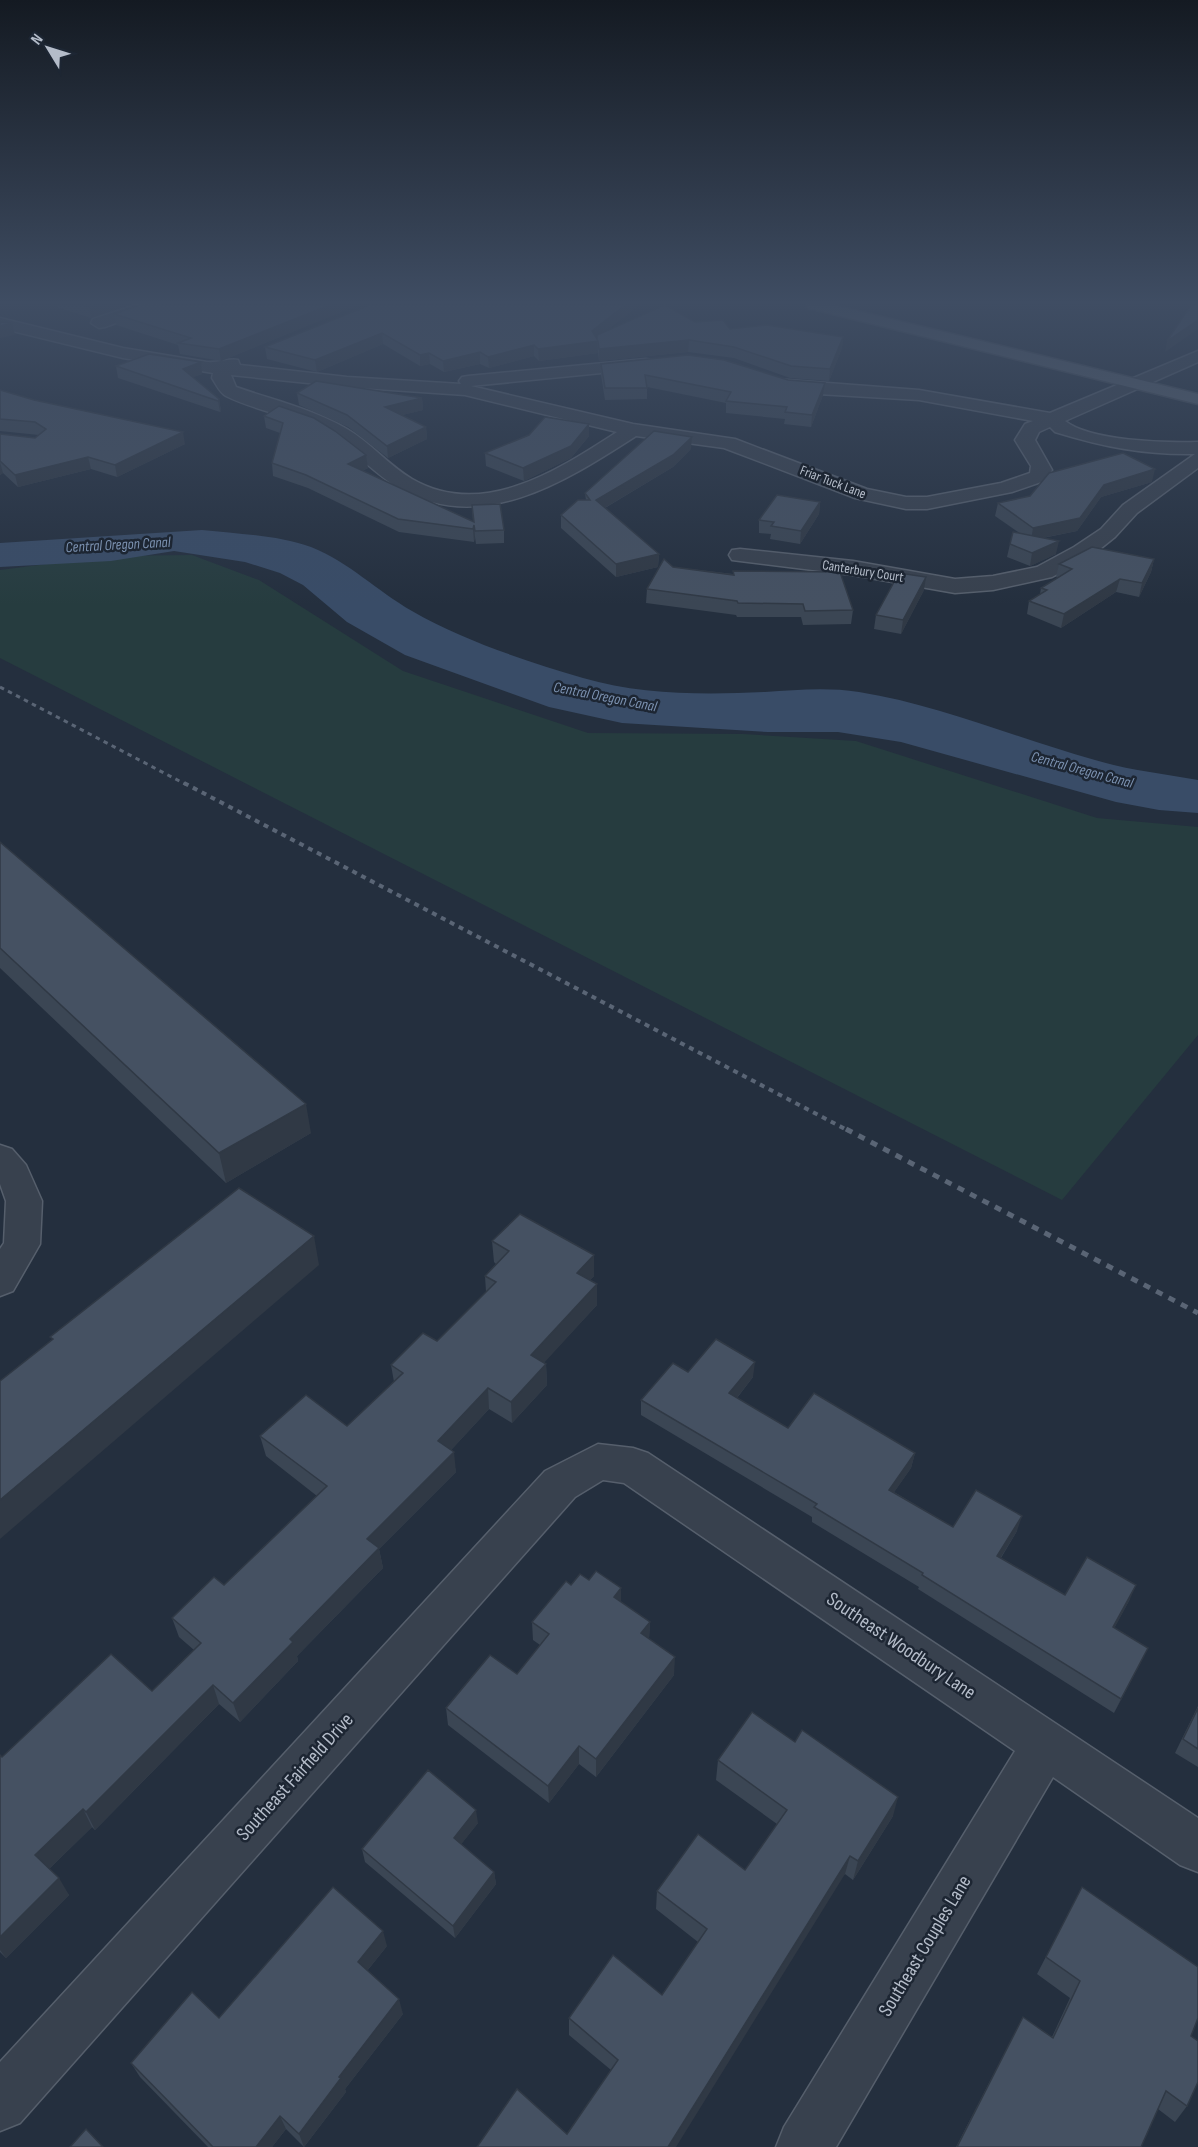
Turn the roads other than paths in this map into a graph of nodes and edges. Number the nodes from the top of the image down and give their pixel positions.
1 (270, 405) edge
2 (529, 405) edge
3 (975, 405) edge
4 (1085, 405) edge
5 (1051, 419) junction
6 (633, 430) junction
7 (1198, 448) edge
8 (1198, 459) edge
9 (740, 555) dead end
10 (0, 1158) edge
11 (0, 1281) edge
12 (598, 1462) joint
13 (1046, 1744) junction
14 (1198, 1847) edge
15 (0, 2103) edge
16 (804, 2147) edge

1 - 6 street
2 - 6 street, Friar Tuck Lane
3 - 5 street
4 - 5 street, Friar Tuck Lane
5 - 6 street, Friar Tuck Lane
5 - 7 street
8 - 9 street, Canterbury Court
10 - 11 street
12 - 13 street, Southeast Woodbury Lane
12 - 15 street, Southeast Fairfield Drive
13 - 14 street, Southeast Woodbury Lane
13 - 16 street, Southeast Couples Lane

